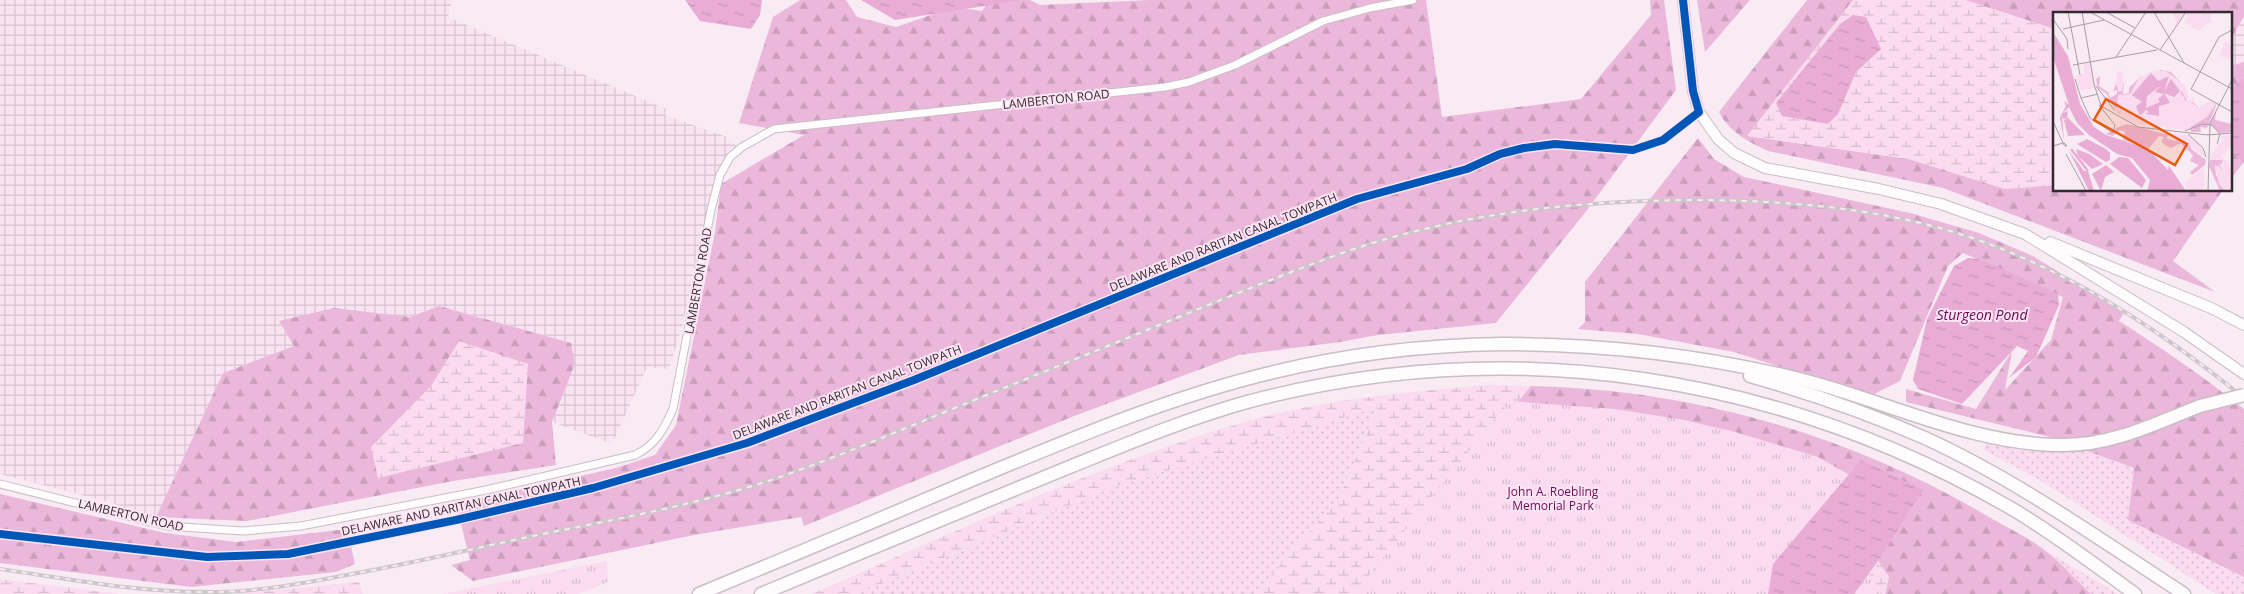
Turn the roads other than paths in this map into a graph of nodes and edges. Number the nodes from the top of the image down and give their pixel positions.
1 (1414, 0) edge
2 (1683, 0) edge
3 (2025, 234) junction
4 (2244, 325) edge
5 (1610, 350) junction
6 (2244, 374) edge
7 (2244, 395) edge
8 (0, 484) edge
9 (699, 594) edge
10 (761, 594) edge
11 (2136, 594) edge
12 (2184, 594) edge

1 - 8 street, LAMBERTON ROAD
2 - 3 street
3 - 4 street
3 - 6 street
5 - 7 highway, bridge
5 - 9 highway
5 - 12 highway
10 - 11 highway

